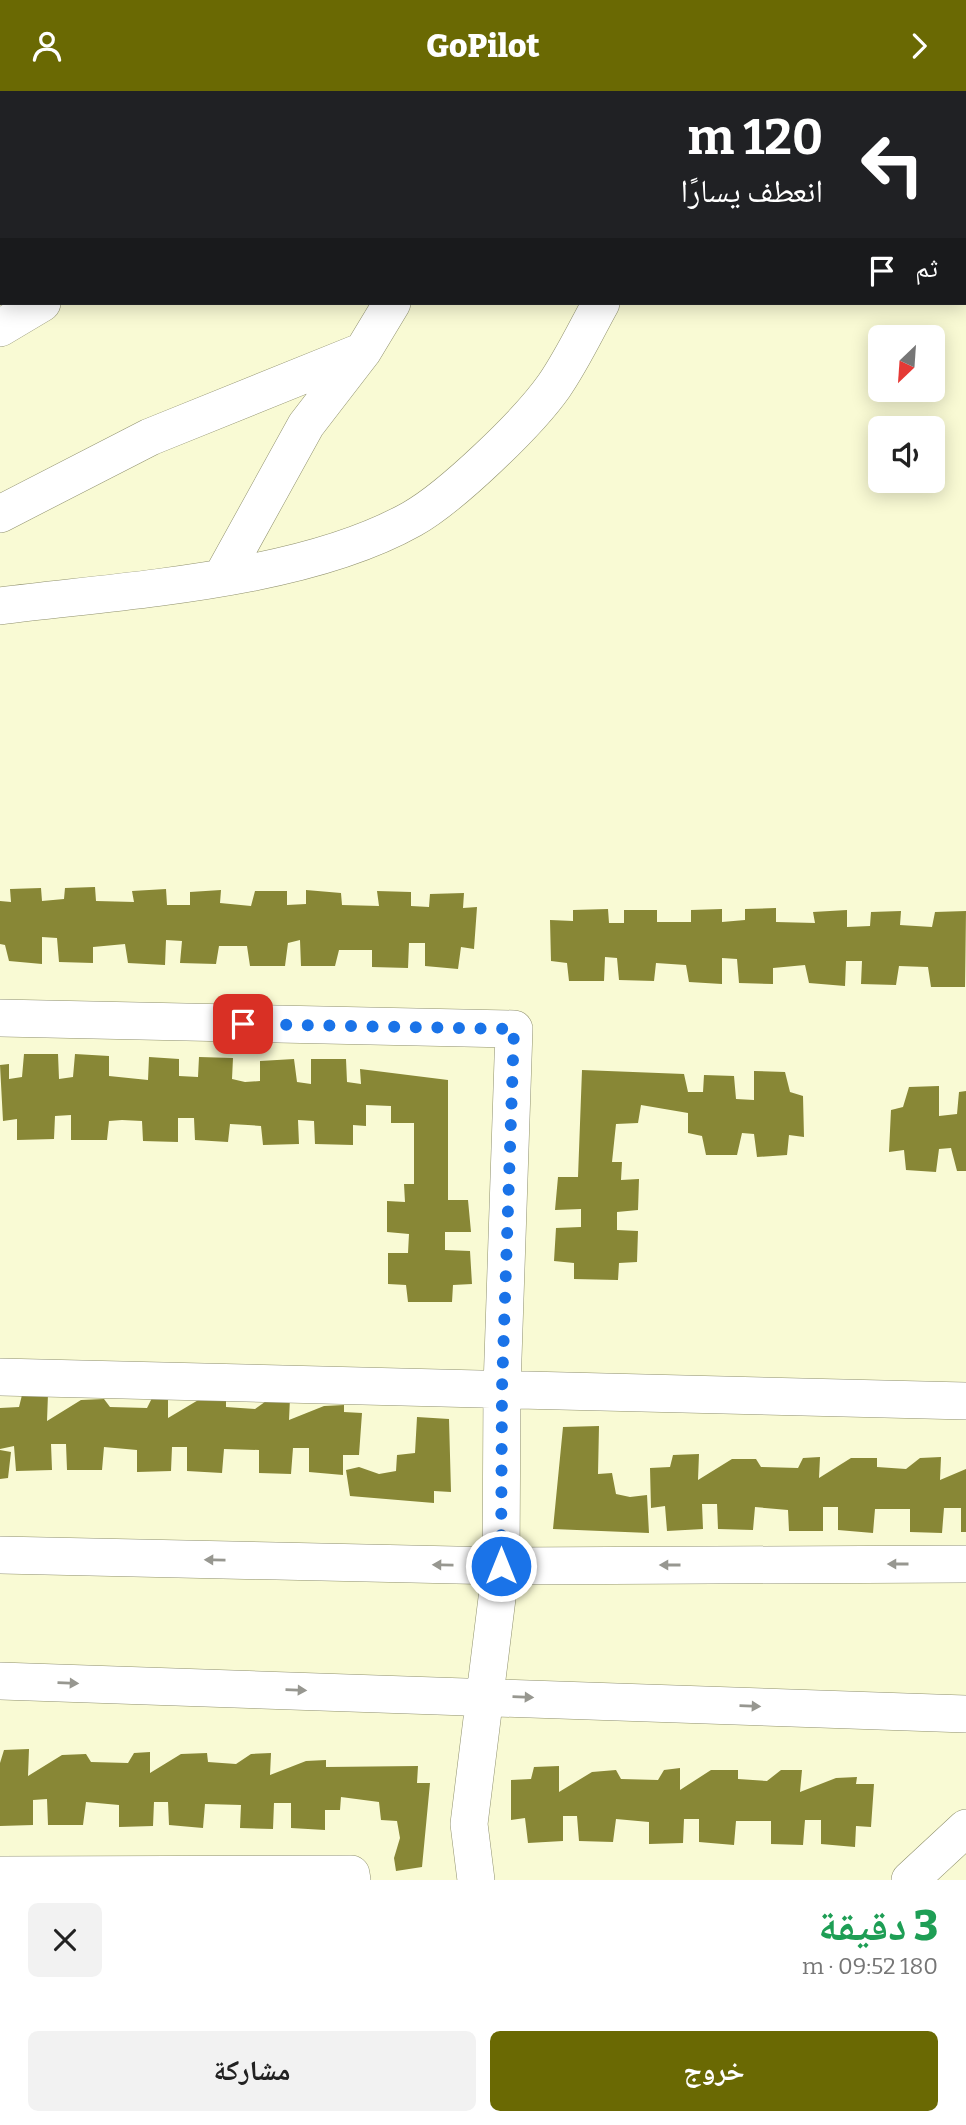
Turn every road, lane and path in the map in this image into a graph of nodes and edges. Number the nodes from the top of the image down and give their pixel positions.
1 (39, 305) edge
2 (391, 305) edge
3 (600, 305) edge
4 (0, 328) edge
5 (363, 351) junction
6 (0, 514) edge
7 (222, 577) junction
8 (0, 606) edge
9 (0, 1019) edge
10 (0, 1377) edge
11 (502, 1388) junction
12 (966, 1401) edge
13 (0, 1555) edge
14 (966, 1564) edge
15 (501, 1566) junction
16 (0, 1681) edge
17 (483, 1696) junction
18 (966, 1714) edge
19 (966, 1828) edge
20 (0, 1875) edge
21 (352, 1880) edge
22 (476, 1880) edge
23 (910, 1880) edge

1 - 4 street
2 - 5 street
3 - 7 street
5 - 6 street
5 - 7 street
7 - 8 street
9 - 11 street
10 - 11 street
11 - 12 street
11 - 15 street
15 -> 13 street
14 -> 15 street
15 - 17 street
16 -> 17 street
17 -> 18 street
17 - 22 street
19 - 23 street
20 - 21 street

